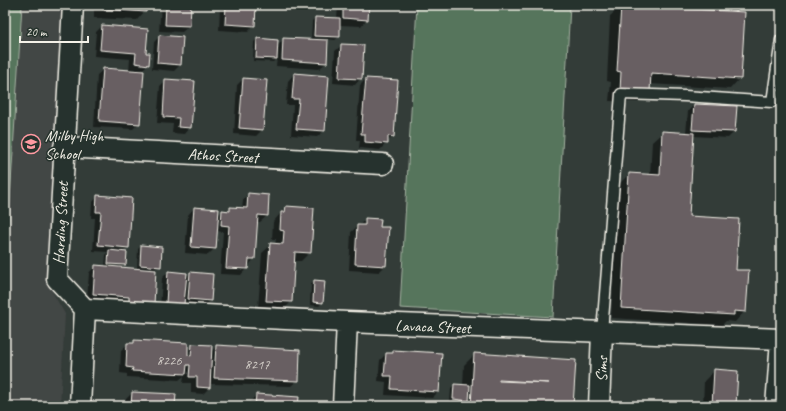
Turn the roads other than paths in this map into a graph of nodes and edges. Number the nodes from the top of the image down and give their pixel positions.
1 (73, 5) edge
2 (781, 40) edge
3 (64, 146) junction
4 (383, 164) dead end
5 (85, 309) junction
6 (348, 322) junction
7 (602, 332) junction
8 (781, 340) edge
9 (80, 406) edge
10 (343, 406) edge
11 (599, 406) edge
12 (776, 406) edge

1 - 3 street, Harding Street
2 - 7 lane
3 - 4 street, Athos Street
3 - 5 street, Harding Street
5 - 6 street, Lavaca Street
5 - 9 street
6 - 7 street, Lavaca Street
6 - 10 street
7 - 8 street, Lavaca Street
7 - 11 street, Sims
8 - 12 street

